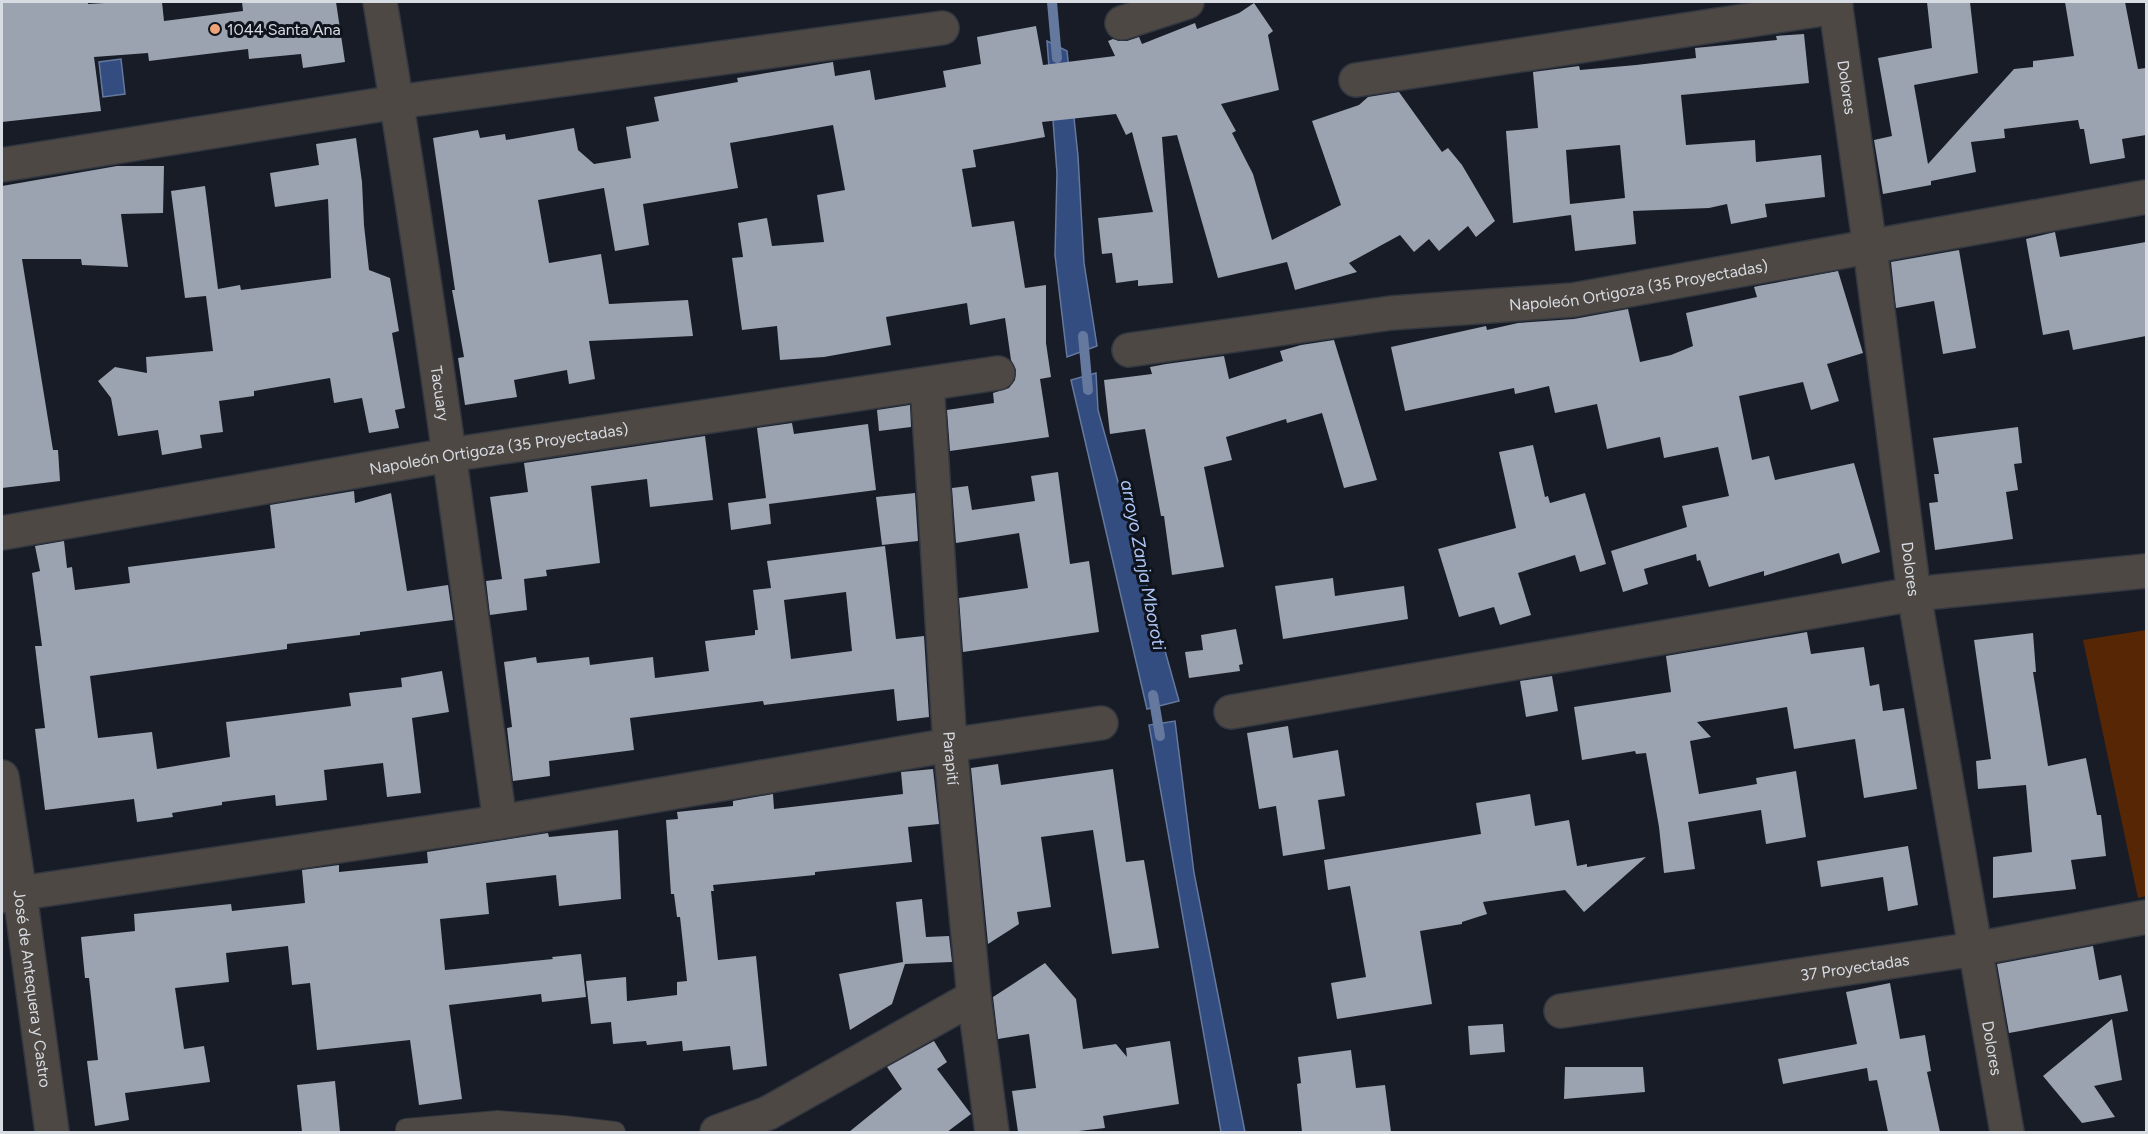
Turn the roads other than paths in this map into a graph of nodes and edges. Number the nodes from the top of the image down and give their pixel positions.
1 (380, 2) edge
2 (1187, 2) edge
3 (1836, 4) edge
4 (1122, 22) dead end
5 (942, 28) dead end
6 (1356, 80) dead end
7 (397, 102) junction
8 (2, 165) edge
9 (2146, 197) edge
10 (1870, 248) junction
11 (1129, 350) dead end
12 (998, 373) dead end
13 (927, 384) junction
14 (449, 455) junction
15 (2, 533) edge
16 (2146, 571) edge
17 (1914, 594) junction
18 (1231, 712) dead end
19 (1101, 723) dead end
20 (950, 745) junction
21 (2, 777) edge
22 (500, 822) junction
23 (11, 895) edge
24 (2146, 917) edge
25 (1975, 949) junction
26 (974, 996) junction
27 (1561, 1011) dead end
28 (406, 1129) dead end
29 (52, 1132) edge
30 (615, 1132) edge
31 (717, 1132) edge
32 (992, 1132) edge
33 (2007, 1132) edge

1 - 7 street, Tacuary
2 - 4 street
3 - 6 street
3 - 10 street, Dolores
5 - 7 street
7 - 8 street
7 - 14 street, Tacuary
9 - 10 street, Napoleón Ortigoza (35 Proyectadas)
10 - 11 street, Napoleón Ortigoza (35 Proyectadas)
10 - 17 street, Dolores
12 - 13 street, Napoleón Ortigoza (35 Proyectadas)
13 - 14 street, Napoleón Ortigoza (35 Proyectadas)
13 - 20 street, Parapití
14 - 15 street, Napoleón Ortigoza (35 Proyectadas)
14 - 22 street, Tacuary
16 - 17 street
17 - 18 street
17 - 25 street, Dolores
19 - 20 street
20 - 22 street
20 - 26 street, Parapití
21 - 23 street, José de Antequera y Castro
22 - 23 street
23 - 29 street, José de Antequera y Castro
24 - 25 street, 37 Proyectadas
25 - 27 street, 37 Proyectadas
25 - 33 street, Dolores
26 - 31 street
26 - 32 street, Parapití
28 - 30 lane

